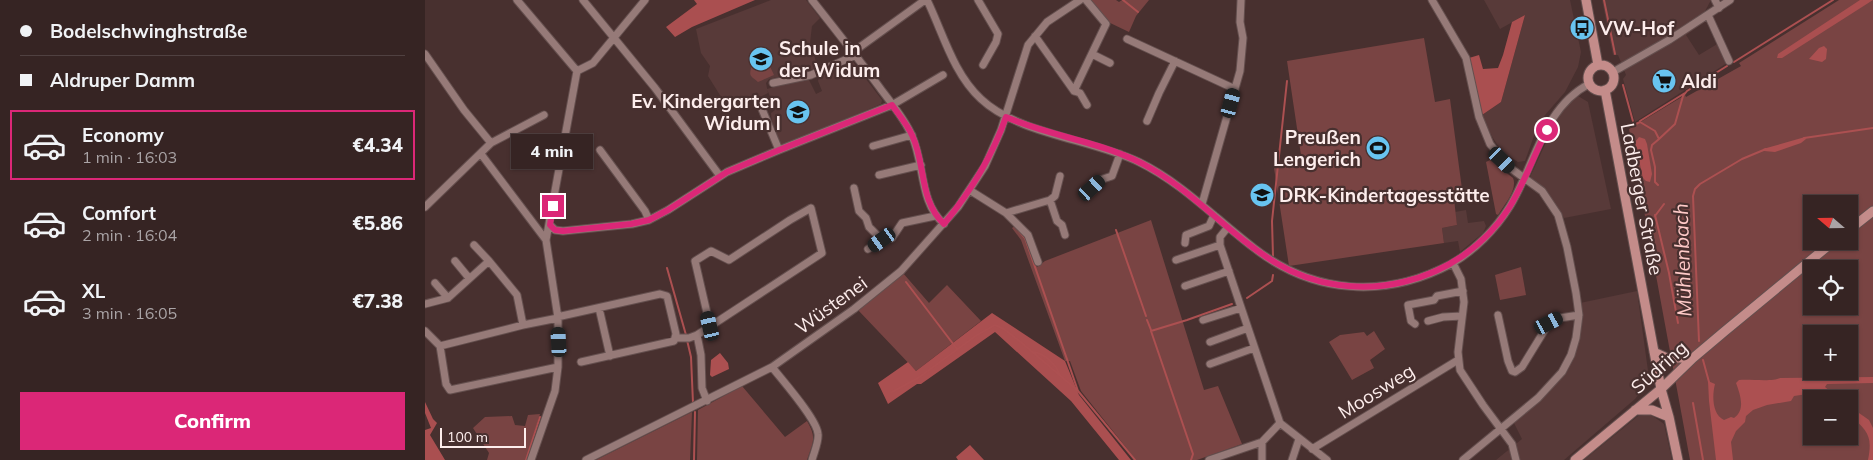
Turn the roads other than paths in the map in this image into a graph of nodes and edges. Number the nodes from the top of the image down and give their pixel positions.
1 (517, 0) edge
2 (583, 0) edge
3 (645, 0) edge
4 (812, 0) edge
5 (926, 0) edge
6 (978, 0) edge
7 (1079, 0) edge
8 (1087, 0) edge
9 (1241, 0) edge
10 (1432, 0) edge
11 (1586, 0) edge
12 (1715, 0) edge
13 (1730, 0) edge
14 (1719, 8) junction
15 (1708, 15) junction
16 (1035, 36) junction
17 (615, 38) junction
18 (1127, 39) dead end
19 (425, 54) edge
20 (854, 54) junction
21 (1093, 54) junction
22 (1175, 61) junction
23 (1729, 61) dead end
24 (1110, 63) dead end
25 (983, 65) dead end
26 (1598, 65) junction
27 (577, 71) junction
28 (1613, 72) junction
29 (943, 75) dead end
30 (773, 83) dead end
31 (1589, 84) junction
32 (1235, 89) junction
33 (1605, 90) junction
34 (1074, 91) junction
35 (759, 102) dead end
36 (1087, 104) dead end
37 (892, 105) junction
38 (544, 115) dead end
39 (1006, 117) junction
40 (1147, 121) dead end
41 (911, 134) junction
42 (491, 142) junction
43 (873, 146) dead end
44 (600, 150) dead end
45 (779, 150) junction
46 (481, 154) junction
47 (1120, 154) junction
48 (921, 165) junction
49 (879, 174) dead end
50 (720, 176) junction
51 (1060, 176) dead end
52 (1524, 177) junction
53 (854, 188) dead end
54 (1092, 188) dead end
55 (971, 191) junction
56 (1050, 200) junction
57 (1202, 204) junction
58 (426, 205) edge
59 (1873, 210) edge
60 (1006, 213) junction
61 (935, 216) junction
62 (1215, 216) junction
63 (649, 220) junction
64 (1858, 222) edge
65 (944, 224) junction
66 (550, 225) junction
67 (1228, 227) junction
68 (1065, 235) dead end
69 (546, 240) junction
70 (882, 240) junction
71 (1185, 243) dead end
72 (474, 245) dead end
73 (1220, 245) junction
74 (868, 249) dead end
75 (1823, 250) edge
76 (1175, 260) dead end
77 (455, 261) dead end
78 (489, 261) junction
79 (1038, 262) dead end
80 (1453, 263) junction
81 (1229, 271) junction
82 (469, 278) junction
83 (435, 283) dead end
84 (1185, 286) dead end
85 (1463, 291) junction
86 (449, 298) junction
87 (425, 304) edge
88 (599, 308) junction
89 (1241, 308) junction
90 (1498, 315) dead end
91 (1579, 315) junction
92 (1462, 316) junction
93 (558, 318) junction
94 (1203, 320) dead end
95 (1428, 321) dead end
96 (1415, 324) dead end
97 (523, 325) junction
98 (710, 326) junction
99 (1248, 328) junction
100 (425, 331) edge
101 (697, 335) junction
102 (683, 338) junction
103 (1210, 342) dead end
104 (441, 346) junction
105 (1254, 348) junction
106 (1654, 352) junction
107 (611, 356) junction
108 (1693, 358) junction
109 (1458, 360) junction
110 (581, 362) dead end
111 (1210, 364) dead end
112 (558, 367) junction
113 (772, 367) junction
114 (1661, 389) junction
115 (707, 401) junction
116 (1635, 410) junction
117 (1669, 417) junction
118 (1280, 423) junction
119 (1500, 428) junction
120 (1299, 439) junction
121 (1262, 442) junction
122 (1312, 449) junction
123 (531, 460) edge
124 (586, 460) edge
125 (812, 460) edge
126 (1209, 460) edge
127 (1262, 460) edge
128 (1292, 460) edge
129 (1327, 460) edge
130 (1463, 460) edge
131 (1516, 460) edge
132 (1575, 460) edge
133 (1678, 460) edge

1 - 27 street
2 - 17 street
3 - 17 street
4 - 20 street
5 - 20 street
5 - 39 street
6 - 25 street
7 - 16 street, Wüstenei
8 - 21 street
9 - 32 street
10 - 52 street
11 - 26 main road
12 - 14 street
13 - 14 street
14 - 15 street
15 - 23 street
15 - 28 street
16 - 34 street
16 - 39 street, Wüstenei
17 - 27 street
17 - 50 street
18 - 22 street
19 - 42 street
20 - 30 street
20 - 37 street
21 - 24 street
21 - 34 street
22 - 32 street
22 - 40 street
26 - 28 main road
26 - 31 main road
27 - 66 street
28 - 33 main road
29 - 37 street
31 - 33 main road
31 - 52 street
32 - 57 street
33 - 106 main road, Ladberger Straße
34 - 36 street
35 - 45 street
37 - 41 street
37 - 45 street
38 - 42 street
39 - 47 street
39 - 55 street, Wüstenei
41 - 43 street
41 - 48 street
42 - 46 street
44 - 63 street
45 - 50 street
46 - 58 street
46 - 69 street
47 - 54 street
47 - 57 street
48 - 49 street
48 - 61 street
50 - 63 street
51 - 56 street
52 - 80 street
52 - 91 street
53 - 70 street
55 - 60 street
55 - 65 street, Wüstenei
56 - 60 street
56 - 68 street
57 - 62 street
59 - 64 main road
60 - 79 street
61 - 65 street
61 - 70 street
62 - 67 street
62 - 71 street
63 - 66 street
65 - 113 street, Wüstenei
66 - 69 street
67 - 73 street
67 - 80 street
69 - 93 street
70 - 74 street
72 - 78 street
73 - 76 street
73 - 81 street
75 - 108 main road, Südring
77 - 82 street
78 - 82 street
78 - 97 street
80 - 85 street
81 - 84 street
81 - 89 street
82 - 86 street
83 - 86 street
85 - 92 street
85 - 96 street
86 - 87 street
88 - 93 street
88 - 102 street
88 - 107 street
89 - 94 street
89 - 99 street
90 - 91 street
91 - 119 street
92 - 95 street
92 - 109 street
93 - 97 street
93 - 112 street
97 - 104 street
98 - 98 street
98 - 101 street
99 - 103 street
99 - 105 street
100 - 104 street
101 - 102 street
101 - 115 street
102 - 107 street
104 - 112 street
105 - 111 street
105 - 118 street
106 - 108 main road
106 - 114 main road, Ladberger Straße
107 - 110 street
108 - 114 main road, Südring
109 - 119 street
109 - 122 street, Moosweg
112 - 123 street
113 - 115 street, Wüstenei
113 - 125 street
114 - 116 main road, Südring
114 - 117 main road, Ladberger Straße
115 - 124 street, Wüstenei
116 - 117 main road
116 - 132 main road, Südring
117 - 133 main road, Ladberger Straße
118 - 120 street
118 - 121 street
119 - 130 street
119 - 131 street
120 - 122 street
120 - 128 street
121 - 126 street
121 - 127 street
122 - 129 street

